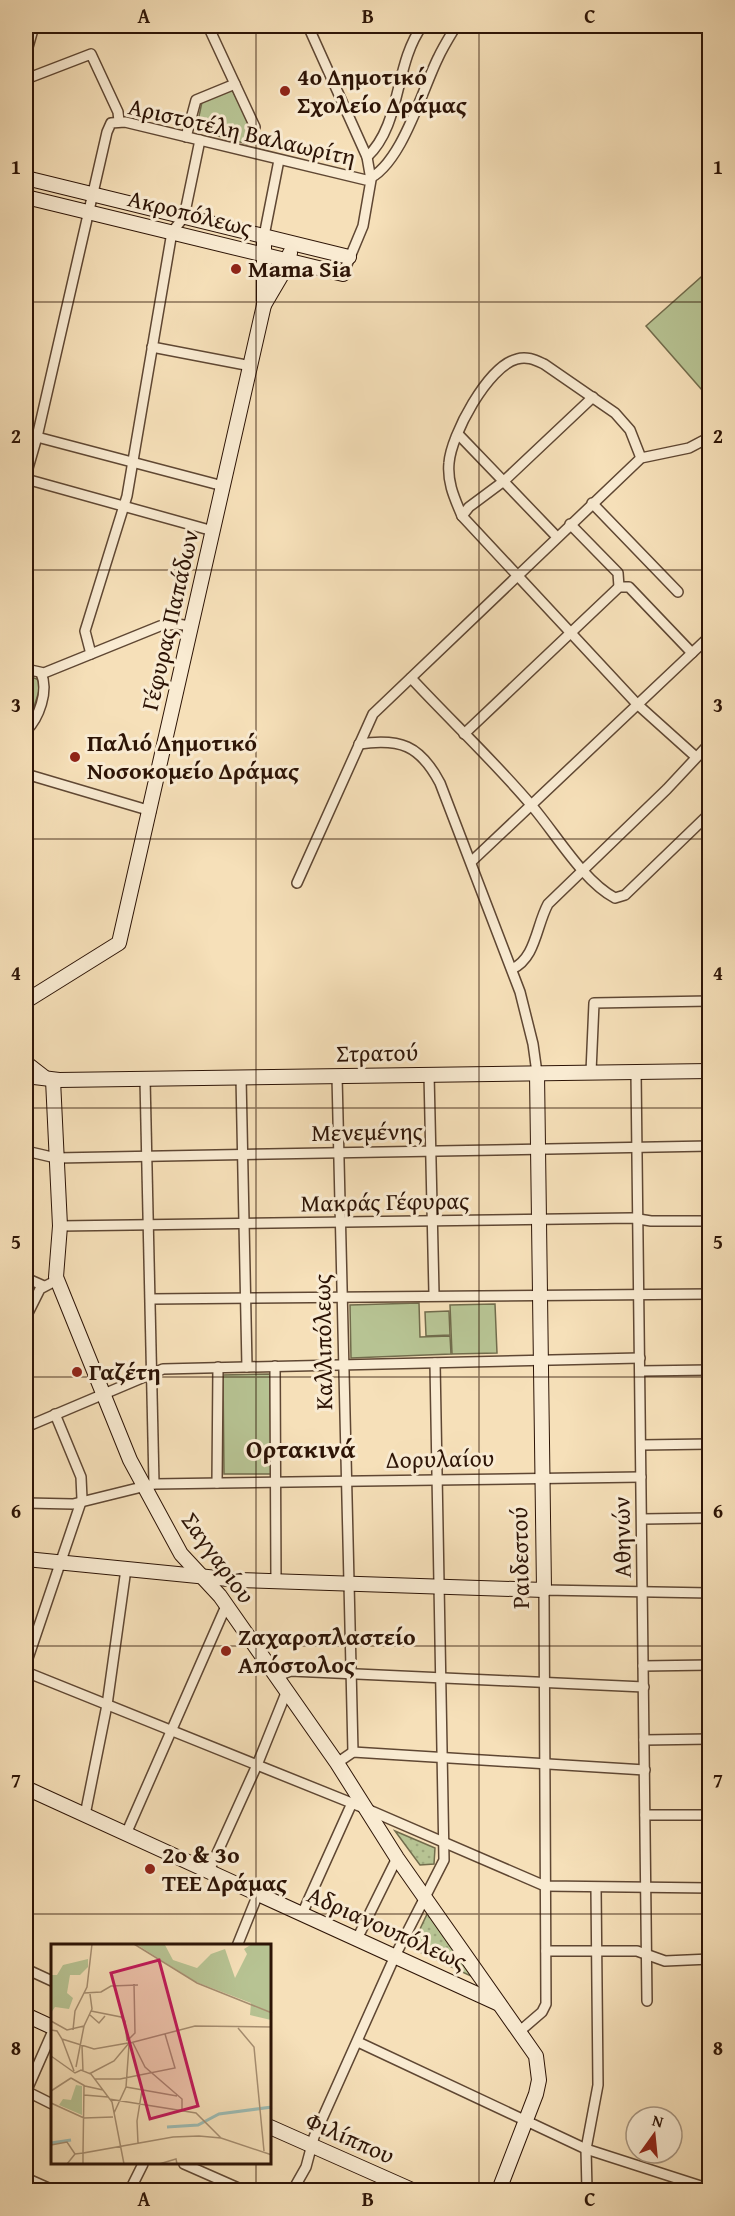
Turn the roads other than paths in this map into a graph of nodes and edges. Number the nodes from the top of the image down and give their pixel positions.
1 (34, 26) edge
2 (211, 26) edge
3 (308, 26) edge
4 (422, 26) edge
5 (456, 26) edge
6 (26, 54) edge
7 (26, 79) edge
8 (235, 84) junction
9 (119, 121) junction
10 (255, 127) dead end
11 (186, 137) junction
12 (200, 140) junction
13 (367, 157) junction
14 (279, 160) junction
15 (26, 178) edge
16 (371, 178) junction
17 (92, 194) junction
18 (26, 197) edge
19 (88, 212) junction
20 (184, 217) junction
21 (172, 232) junction
22 (264, 236) junction
23 (292, 243) junction
24 (264, 255) junction
25 (349, 257) junction
26 (288, 260) junction
27 (343, 274) joint
28 (264, 305) junction
29 (153, 347) junction
30 (251, 366) junction
31 (592, 398) junction
32 (458, 434) junction
33 (37, 437) junction
34 (710, 437) edge
35 (641, 458) junction
36 (133, 462) junction
37 (26, 477) edge
38 (504, 481) junction
39 (223, 486) junction
40 (592, 503) junction
41 (123, 507) junction
42 (462, 516) junction
43 (570, 524) junction
44 (213, 531) junction
45 (557, 537) junction
46 (517, 577) junction
47 (619, 587) junction
48 (678, 592) dead end
49 (190, 626) junction
50 (570, 632) junction
51 (710, 636) edge
52 (692, 653) junction
53 (91, 654) junction
54 (26, 669) edge
55 (41, 673) junction
56 (411, 678) junction
57 (637, 704) junction
58 (26, 731) edge
59 (464, 734) junction
60 (710, 743) edge
61 (359, 744) junction
62 (696, 757) junction
63 (26, 774) edge
64 (531, 805) junction
65 (151, 811) junction
66 (710, 813) edge
67 (472, 861) junction
68 (583, 870) junction
69 (297, 883) dead end
70 (512, 969) junction
71 (26, 1001) edge
72 (710, 1001) edge
73 (26, 1063) edge
74 (710, 1071) edge
75 (591, 1072) junction
76 (636, 1072) junction
77 (537, 1073) junction
78 (429, 1074) junction
79 (26, 1076) edge
80 (337, 1076) junction
81 (242, 1077) junction
82 (49, 1079) junction
83 (145, 1079) junction
84 (637, 1146) junction
85 (710, 1146) edge
86 (539, 1148) junction
87 (430, 1150) junction
88 (26, 1151) edge
89 (339, 1152) junction
90 (243, 1154) junction
91 (147, 1156) junction
92 (56, 1158) junction
93 (638, 1219) junction
94 (539, 1220) junction
95 (432, 1221) junction
96 (710, 1221) edge
97 (340, 1222) junction
98 (244, 1224) junction
99 (149, 1225) junction
100 (60, 1226) junction
101 (26, 1278) edge
102 (57, 1280) junction
103 (44, 1286) junction
104 (434, 1294) junction
105 (539, 1294) junction
106 (639, 1294) junction
107 (710, 1294) edge
108 (342, 1296) junction
109 (246, 1298) junction
110 (151, 1299) junction
111 (26, 1317) edge
112 (640, 1358) junction
113 (540, 1360) junction
114 (435, 1363) junction
115 (344, 1365) junction
116 (275, 1366) junction
117 (248, 1367) junction
118 (218, 1368) junction
119 (710, 1370) edge
120 (640, 1371) junction
121 (153, 1373) junction
122 (103, 1396) junction
123 (56, 1414) junction
124 (26, 1426) edge
125 (710, 1444) edge
126 (641, 1445) junction
127 (542, 1477) junction
128 (641, 1477) junction
129 (438, 1479) junction
130 (346, 1480) junction
131 (275, 1481) junction
132 (217, 1483) junction
133 (149, 1485) junction
134 (81, 1501) junction
135 (26, 1503) edge
136 (710, 1518) edge
137 (642, 1519) junction
138 (26, 1559) edge
139 (61, 1563) junction
140 (126, 1569) junction
141 (201, 1576) junction
142 (276, 1581) junction
143 (349, 1583) junction
144 (440, 1586) junction
145 (544, 1590) junction
146 (643, 1592) junction
147 (710, 1593) edge
148 (226, 1606) junction
149 (26, 1664) edge
150 (710, 1665) edge
151 (644, 1666) junction
152 (26, 1672) edge
153 (352, 1674) junction
154 (275, 1677) junction
155 (442, 1678) junction
156 (544, 1683) junction
157 (644, 1687) junction
158 (286, 1693) junction
159 (107, 1705) junction
160 (172, 1731) junction
161 (710, 1739) edge
162 (644, 1740) junction
163 (352, 1752) junction
164 (444, 1759) junction
165 (337, 1763) junction
166 (544, 1764) junction
167 (257, 1765) junction
168 (645, 1770) junction
169 (26, 1788) edge
170 (352, 1803) junction
171 (369, 1810) junction
172 (85, 1815) junction
173 (645, 1815) junction
174 (710, 1815) edge
175 (126, 1834) junction
176 (445, 1842) junction
177 (397, 1858) junction
178 (209, 1871) junction
179 (545, 1886) junction
180 (596, 1888) junction
181 (646, 1888) junction
182 (710, 1888) edge
183 (258, 1894) junction
184 (423, 1896) junction
185 (302, 1914) junction
186 (357, 1939) junction
187 (238, 1944) edge
188 (546, 1951) junction
189 (597, 1952) junction
190 (647, 1954) junction
191 (395, 1956) junction
192 (710, 1959) edge
193 (26, 1972) edge
194 (51, 1981) edge
195 (647, 2001) dead end
196 (501, 2005) junction
197 (26, 2015) edge
198 (51, 2027) edge
199 (520, 2031) junction
200 (51, 2035) edge
201 (358, 2042) junction
202 (26, 2092) edge
203 (51, 2104) edge
204 (526, 2122) junction
205 (272, 2128) edge
206 (310, 2145) junction
207 (586, 2149) junction
208 (142, 2165) edge
209 (188, 2165) edge
210 (26, 2178) edge
211 (710, 2189) edge
212 (53, 2190) edge
213 (130, 2190) edge
214 (243, 2190) edge
215 (293, 2190) edge
216 (412, 2190) edge
217 (499, 2190) edge
218 (587, 2190) edge

1 - 6 street
2 - 8 street
3 - 13 street
4 - 13 street
5 - 16 street, Αριστοτέλη Βαλαωρίτη
7 - 9 street
8 - 10 street
8 - 11 street
9 - 11 street, Αριστοτέλη Βαλαωρίτη
9 - 17 street, Αριστοτέλη Βαλαωρίτη
11 - 12 street, Αριστοτέλη Βαλαωρίτη
12 - 14 street, Αριστοτέλη Βαλαωρίτη
12 - 20 street
13 - 16 street
14 - 16 street, Αριστοτέλη Βαλαωρίτη
14 - 22 street
15 - 17 street
16 - 25 street
17 - 19 street, Αριστοτέλη Βαλαωρίτη
17 - 20 street
18 - 19 street, Ακροπόλεως
19 - 21 street, Ακροπόλεως
19 - 33 street, Αριστοτέλη Βαλαωρίτη
20 - 21 street
20 - 22 street
21 - 24 street, Ακροπόλεως
21 - 29 street
22 - 23 street
22 - 24 street
23 - 25 street
23 - 26 street
24 - 26 street, Ακροπόλεως
24 - 28 street
25 - 27 street
26 - 27 street, Ακροπόλεως
26 - 28 street
28 - 30 street, Γέφυρας Παπάδων
29 - 30 street
29 - 36 street
30 - 39 street, Γέφυρας Παπάδων
31 - 32 street
31 - 35 street
31 - 38 street
32 - 38 street
32 - 42 street
33 - 36 street
33 - 37 street, Αριστοτέλη Βαλαωρίτη
34 - 35 street
35 - 40 street
36 - 39 street
36 - 41 street
37 - 41 street
38 - 42 street
38 - 45 street
39 - 44 street, Γέφυρας Παπάδων
40 - 43 street
40 - 48 street
41 - 44 street
41 - 53 street
42 - 46 street
43 - 45 street
43 - 47 street
44 - 49 street, Γέφυρας Παπάδων
45 - 46 street
46 - 50 street
46 - 56 street
47 - 50 street
47 - 52 street
49 - 53 street
49 - 65 street, Γέφυρας Παπάδων
50 - 57 street
50 - 59 street
51 - 52 street
52 - 57 street
53 - 55 street
54 - 55 street
55 - 58 street
56 - 59 street
56 - 61 street
57 - 62 street
57 - 64 street
59 - 64 street
60 - 62 street
61 - 67 street
61 - 69 street
62 - 68 street
63 - 65 street
64 - 67 street
64 - 68 street
65 - 71 street, Γέφυρας Παπάδων
66 - 68 street
67 - 70 street
68 - 70 street
70 - 77 street
72 - 75 street
73 - 82 street
74 - 76 street, Στρατού
75 - 76 street, Στρατού
75 - 77 street, Στρατού
76 - 84 street, Αθηνών
77 - 78 street, Στρατού
77 - 86 street, Ραιδεστού
78 - 80 street, Στρατού
78 - 87 street
79 - 82 street, Στρατού
80 - 81 street, Στρατού
80 - 89 street, Καλλιπόλεως
81 - 83 street, Στρατού
81 - 90 street
82 - 83 street, Στρατού
82 - 92 street, Σαγγαρίου
83 - 91 street
84 - 85 street, Μενεμένης
84 - 86 street, Μενεμένης
84 - 93 street, Αθηνών
86 - 87 street, Μενεμένης
86 - 94 street, Ραιδεστού
87 - 89 street, Μενεμένης
87 - 95 street
88 - 92 street, Μενεμένης
89 - 90 street, Μενεμένης
89 - 97 street, Καλλιπόλεως
90 - 91 street, Μενεμένης
90 - 98 street
91 - 92 street, Μενεμένης
91 - 99 street
92 - 100 street, Σαγγαρίου
93 - 94 street, Μακράς Γέφυρας
93 - 96 street, Μακράς Γέφυρας
93 - 106 street, Αθηνών
94 - 95 street, Μακράς Γέφυρας
94 - 105 street, Ραιδεστού
95 - 97 street, Μακράς Γέφυρας
95 - 104 street
97 - 98 street, Μακράς Γέφυρας
97 - 108 street, Καλλιπόλεως
98 - 99 street, Μακράς Γέφυρας
98 - 109 street
99 - 100 street, Μακράς Γέφυρας
99 - 110 street
100 - 102 street, Σαγγαρίου
101 - 103 street
102 - 103 street
102 - 122 street, Σαγγαρίου
103 - 111 street
104 - 105 street
104 - 108 street
105 - 106 street
105 - 113 street, Ραιδεστού
106 - 107 street
106 - 112 street, Αθηνών
108 - 109 street
108 - 115 street, Καλλιπόλεως
109 - 110 street
109 - 117 street
110 - 121 street
112 - 113 street
112 - 120 street, Αθηνών
113 - 114 street
113 - 127 street, Ραιδεστού
114 - 115 street
114 - 129 street
115 - 116 street
115 - 130 street, Καλλιπόλεως
116 - 117 street
116 - 131 street
117 - 118 street
118 - 121 street
118 - 132 street
119 - 120 street
120 - 126 street, Αθηνών
121 - 122 street
121 - 133 street
122 - 123 street
122 - 133 street, Σαγγαρίου
123 - 124 street
123 - 134 street
125 - 126 street
126 - 128 street, Αθηνών
127 - 128 street, Δορυλαίου
127 - 129 street, Δορυλαίου
127 - 145 street, Ραιδεστού
128 - 137 street, Αθηνών
129 - 130 street, Δορυλαίου
129 - 144 street
130 - 131 street, Δορυλαίου
130 - 143 street, Καλλιπόλεως
131 - 132 street, Δορυλαίου
131 - 142 street
132 - 133 street, Δορυλαίου
133 - 134 street, Δορυλαίου
133 - 141 street, Σαγγαρίου
134 - 135 street, Δορυλαίου
134 - 139 street
136 - 137 street
137 - 146 street, Αθηνών
138 - 139 street
139 - 140 street
139 - 149 street
140 - 141 street
140 - 159 street
141 - 142 street
141 - 148 street, Σαγγαρίου
142 - 143 street
143 - 144 street
143 - 153 street, Καλλιπόλεως
144 - 145 street
144 - 155 street
145 - 146 street
145 - 156 street, Ραιδεστού
146 - 147 street
146 - 151 street, Αθηνών
148 - 154 street, Σαγγαρίου
148 - 160 street
150 - 151 street
151 - 157 street, Αθηνών
152 - 159 street
153 - 154 street
153 - 155 street
153 - 163 street, Καλλιπόλεως
154 - 158 street, Σαγγαρίου
155 - 156 street
155 - 164 street
156 - 157 street
156 - 166 street, Ραιδεστού
157 - 162 street, Αθηνών
158 - 165 street, Σαγγαρίου
158 - 167 street
159 - 160 street
159 - 172 street
160 - 167 street
160 - 175 street
161 - 162 street
162 - 168 street, Αθηνών
163 - 164 street
163 - 165 street
164 - 166 street
164 - 176 street
165 - 171 street, Σαγγαρίου
166 - 168 street
166 - 179 street, Ραιδεστού
167 - 170 street
167 - 178 street
168 - 173 street, Αθηνών
169 - 172 street, Αδριανουπόλεως
170 - 171 street
170 - 185 street
171 - 176 street
171 - 177 street, Σαγγαρίου
172 - 175 street, Αδριανουπόλεως
173 - 174 street
173 - 181 street, Αθηνών
175 - 178 street, Αδριανουπόλεως
176 - 179 street
176 - 184 street
177 - 184 street, Σαγγαρίου
177 - 186 street
178 - 183 street, Αδριανουπόλεως
179 - 180 street
179 - 188 street, Ραιδεστού
180 - 181 street
180 - 189 street
181 - 182 street
181 - 190 street, Αθηνών
183 - 185 street, Αδριανουπόλεως
183 - 187 street
184 - 191 street
184 - 196 street, Σαγγαρίου
185 - 186 street, Αδριανουπόλεως
186 - 191 street, Αδριανουπόλεως
188 - 189 street
188 - 199 street, Ραιδεστού
189 - 190 street
189 - 207 street
190 - 192 street
190 - 195 street, Αθηνών
191 - 196 street, Αδριανουπόλεως
191 - 201 street
193 - 194 street
196 - 199 street, Σαγγαρίου
197 - 198 street
199 - 204 street, Σαγγαρίου
200 - 202 street
201 - 204 street
201 - 206 street
202 - 203 street
204 - 207 street
204 - 217 street, Σαγγαρίου
205 - 206 street, Φιλίππου
206 - 215 street
206 - 216 street, Φιλίππου
207 - 211 street
207 - 218 street
208 - 213 street
209 - 214 street
210 - 212 street

